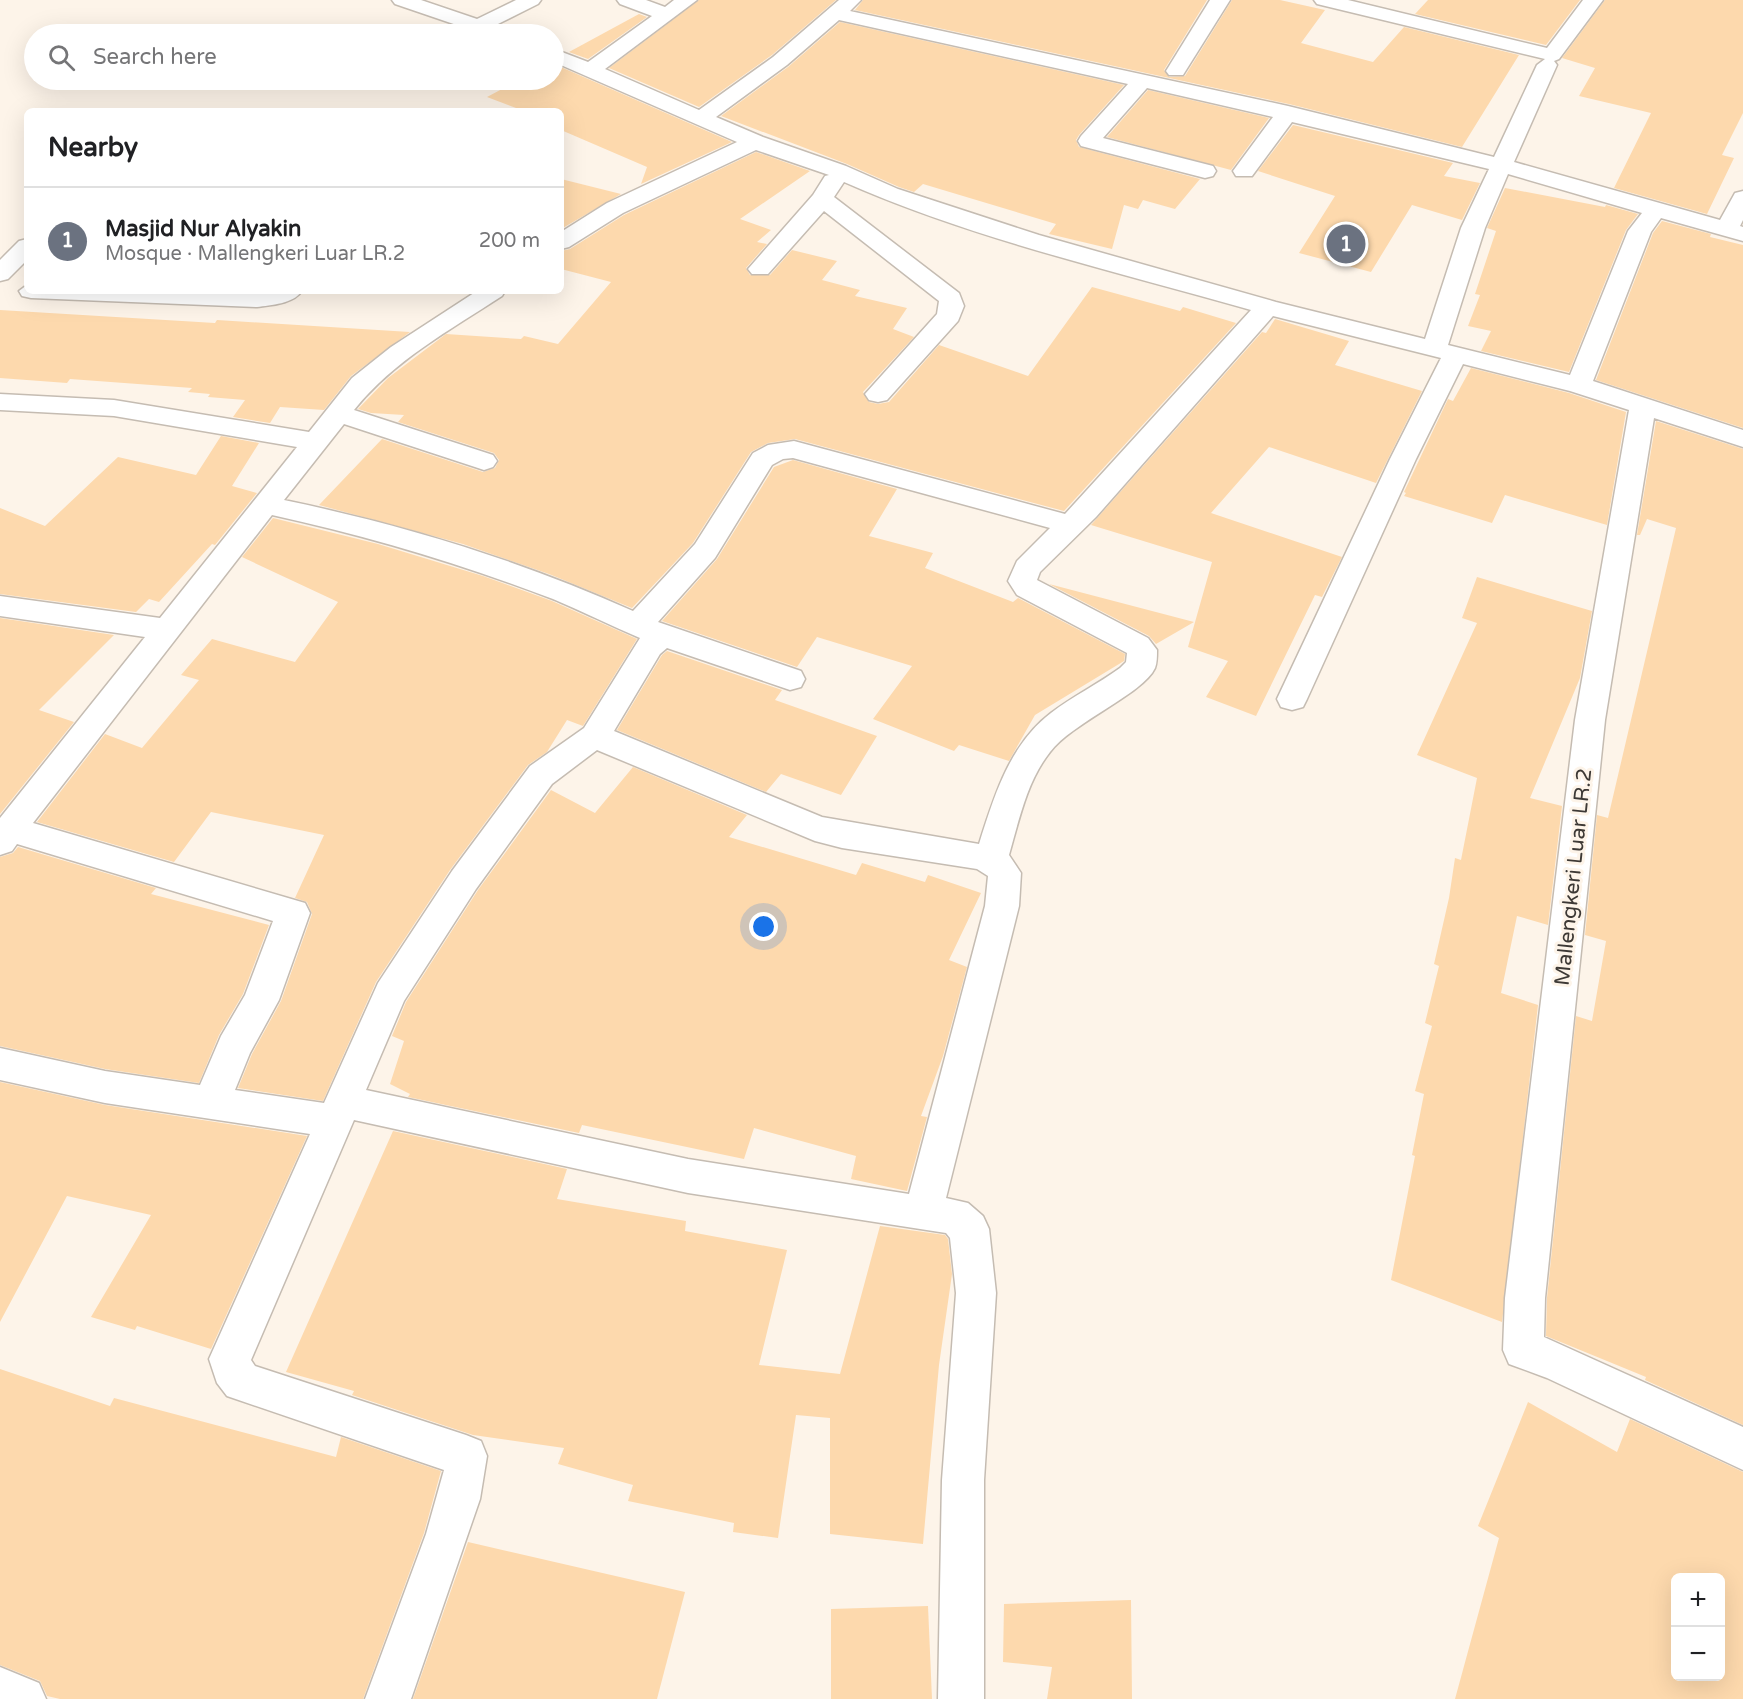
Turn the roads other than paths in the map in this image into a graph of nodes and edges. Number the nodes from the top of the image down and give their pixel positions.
1 (402, 0) edge
2 (531, 0) edge
3 (627, 0) edge
4 (687, 0) edge
5 (1220, 0) edge
6 (1324, 0) edge
7 (1593, 0) edge
8 (1387, 6) edge
9 (844, 7) edge
10 (666, 14) junction
11 (473, 24) edge
12 (483, 24) edge
13 (564, 60) edge
14 (1547, 65) dead end
15 (591, 70) junction
16 (1176, 71) dead end
17 (1142, 81) junction
18 (1288, 112) junction
19 (702, 118) junction
20 (756, 142) junction
21 (1503, 166) junction
22 (838, 171) junction
23 (1205, 171) dead end
24 (1244, 171) dead end
25 (1743, 198) edge
26 (822, 199) junction
27 (1657, 208) junction
28 (1735, 232) edge
29 (564, 240) edge
30 (24, 249) edge
31 (760, 269) dead end
32 (0, 274) edge
33 (0, 290) edge
34 (24, 291) edge
35 (105, 294) edge
36 (282, 294) edge
37 (488, 294) edge
38 (1267, 307) junction
39 (1445, 350) junction
40 (1579, 385) junction
41 (878, 394) dead end
42 (0, 402) edge
43 (1643, 406) junction
44 (338, 413) junction
45 (1743, 438) edge
46 (316, 442) junction
47 (484, 461) dead end
48 (266, 505) junction
49 (1070, 525) junction
50 (0, 606) edge
51 (166, 629) junction
52 (650, 631) junction
53 (790, 678) dead end
54 (1292, 699) dead end
55 (595, 736) junction
56 (5, 835) edge
57 (992, 860) junction
58 (0, 1064) edge
59 (211, 1102) junction
60 (339, 1111) junction
61 (923, 1214) junction
62 (1743, 1449) edge
63 (0, 1690) edge
64 (23, 1699) edge
65 (388, 1699) edge
66 (961, 1699) edge

1 - 11 street
2 - 12 street
3 - 10 street
4 - 10 street
5 - 16 street
6 - 8 street
7 - 8 street
9 - 17 street
9 - 19 street
10 - 15 street
13 - 15 street
14 - 21 street
15 - 19 street
17 - 18 street
17 - 23 street
18 - 21 street
18 - 24 street
19 - 20 street
20 - 22 street
20 - 29 street
21 - 27 street
21 - 39 street
22 - 26 street
22 - 38 street
25 - 28 street
26 - 31 street
26 - 41 street
27 - 28 street
27 - 40 street
30 - 32 street
33 - 34 street
35 - 36 street
37 - 44 street
38 - 39 street
38 - 49 street
39 - 40 street
39 - 54 street
40 - 43 street
42 - 46 street
43 - 45 street
43 - 62 street, Mallengkeri Luar LR.2
44 - 46 street
44 - 47 street
46 - 48 street
48 - 51 street
48 - 52 street
49 - 52 street
49 - 57 street
50 - 51 street
51 - 56 street
52 - 53 street
52 - 55 street
55 - 57 street
55 - 60 street
56 - 59 street
57 - 61 street
58 - 59 street
59 - 60 street
60 - 61 street
60 - 65 street
61 - 66 street
63 - 64 street

